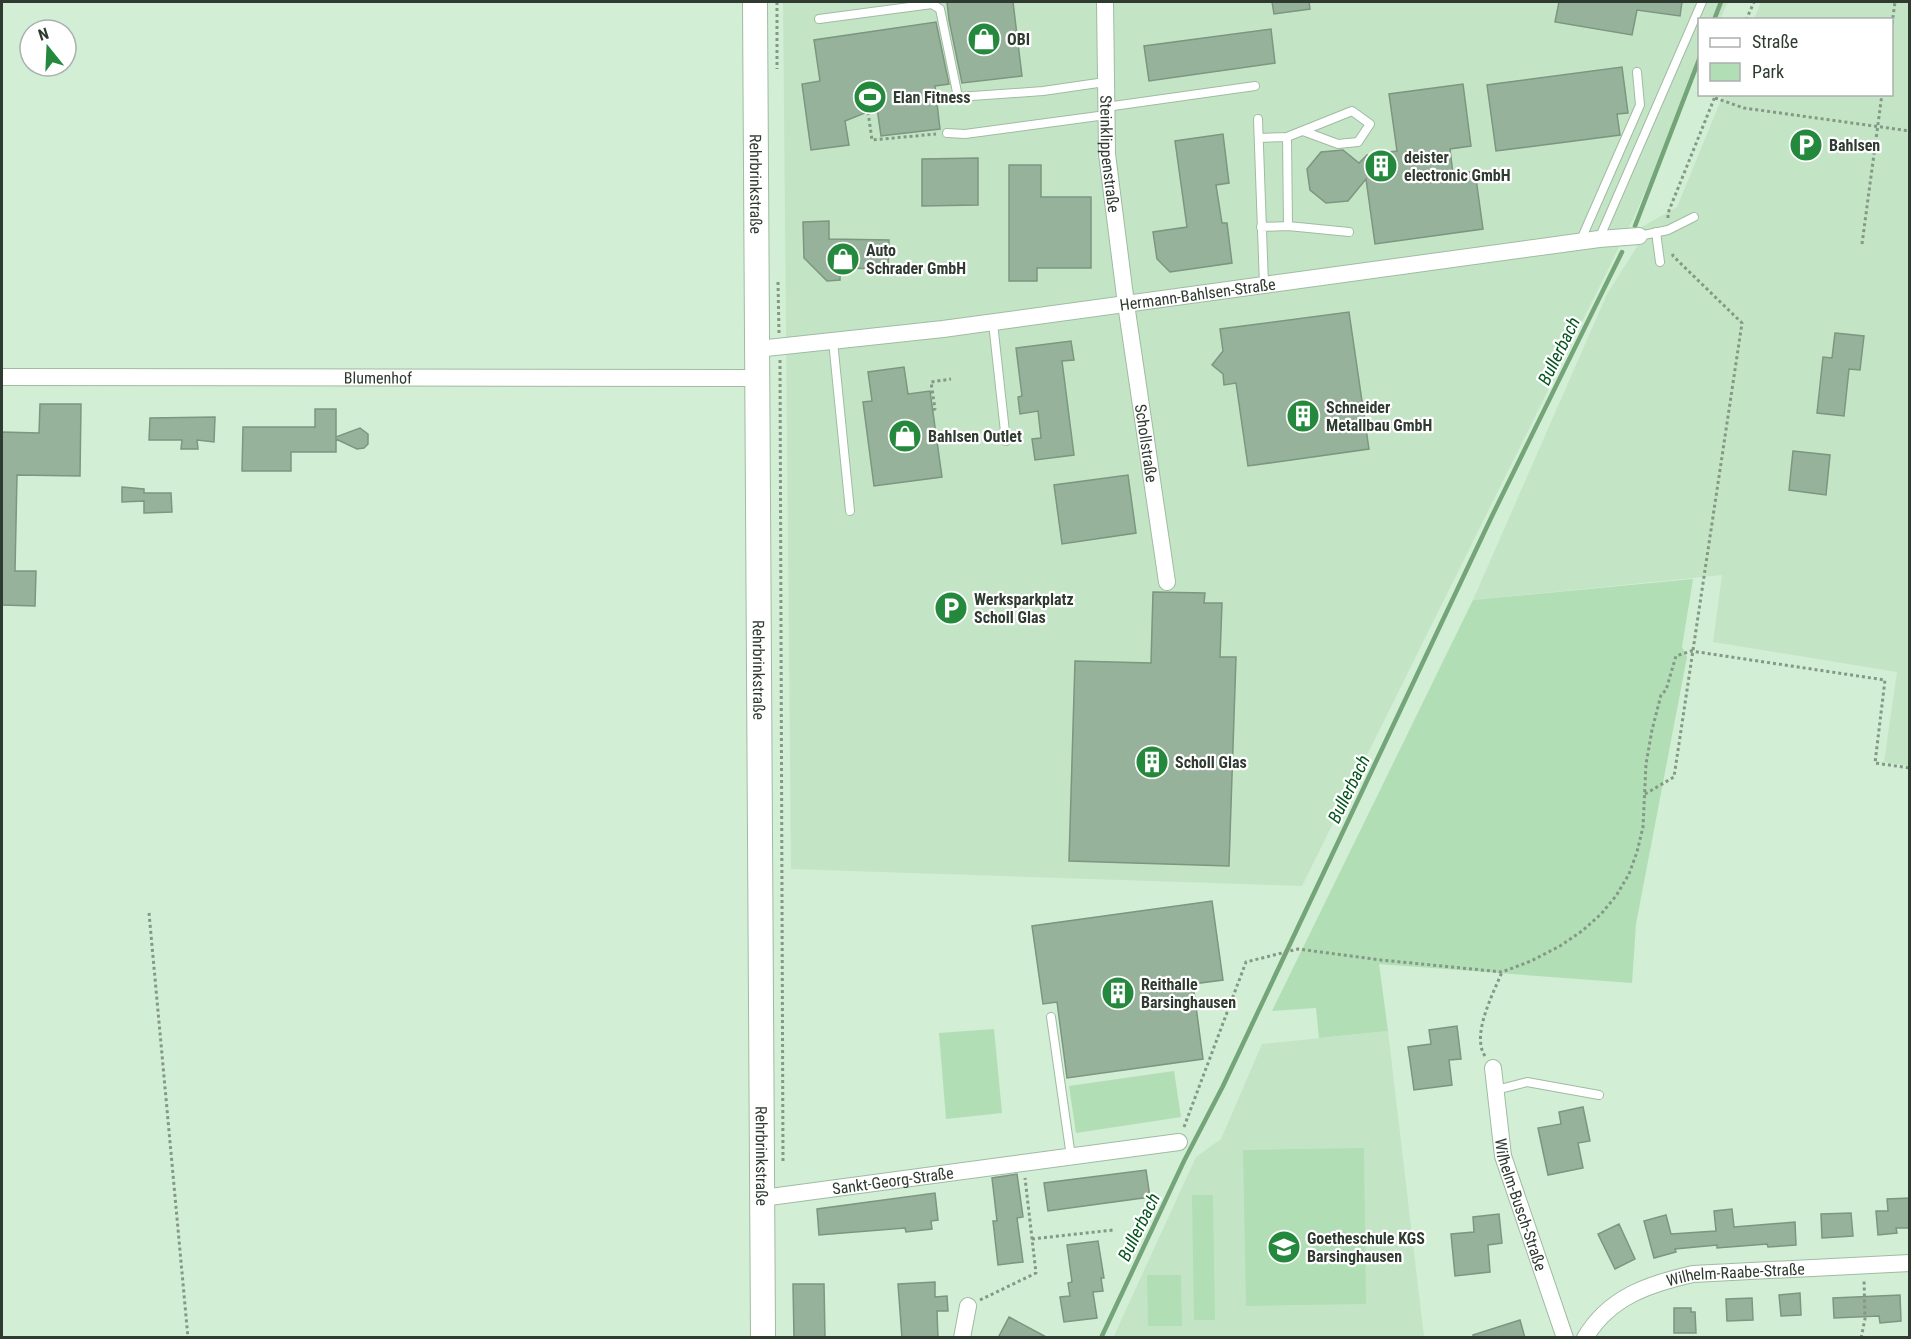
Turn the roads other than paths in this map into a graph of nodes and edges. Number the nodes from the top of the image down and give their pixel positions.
1 (755, 2) edge
2 (1105, 2) edge
3 (1697, 2) edge
4 (1702, 2) edge
5 (1696, 16) junction
6 (819, 19) dead end
7 (1636, 72) dead end
8 (1105, 82) junction
9 (1255, 86) dead end
10 (1106, 111) junction
11 (1258, 119) dead end
12 (1303, 130) junction
13 (947, 133) road end
14 (1287, 137) junction
15 (1259, 138) junction
16 (1694, 217) dead end
17 (1288, 226) junction
18 (1261, 227) junction
19 (1349, 232) dead end
20 (1656, 232) junction
21 (1639, 236) joint
22 (1599, 239) junction
23 (1579, 242) junction
24 (1660, 262) dead end
25 (1264, 285) junction
26 (1126, 304) junction
27 (993, 322) junction
28 (833, 342) junction
29 (768, 348) junction
30 (2, 377) edge
31 (757, 378) junction
32 (1006, 441) dead end
33 (850, 511) dead end
34 (1167, 582) dead end
35 (1052, 1017) dead end
36 (1493, 1068) road end
37 (1496, 1090) junction
38 (1599, 1095) dead end
39 (1179, 1142) road end
40 (1071, 1157) junction
41 (771, 1197) junction
42 (1910, 1263) edge
43 (968, 1306) road end
44 (763, 1338) edge
45 (962, 1338) edge
46 (1565, 1338) edge
47 (1585, 1338) edge

1 - 29 main road, Rehrbrinkstraße
2 - 8 street, Steinklippenstraße
3 - 5 lane
4 - 5 lane
5 - 22 lane
6 - 8 lane
7 - 23 lane
8 - 10 street, Steinklippenstraße
9 - 10 lane
10 - 13 lane
10 - 26 street, Steinklippenstraße
11 - 15 lane
12 - 12 lane
12 - 14 lane
14 - 15 lane
14 - 17 lane
15 - 18 lane
16 - 20 lane
17 - 18 lane
17 - 19 lane
18 - 25 lane
20 - 21 lane
20 - 24 lane
21 - 22 street, Hermann-Bahlsen-Straße
22 - 23 street, Hermann-Bahlsen-Straße
23 - 25 street, Hermann-Bahlsen-Straße
25 - 26 street, Hermann-Bahlsen-Straße
26 - 27 street, Hermann-Bahlsen-Straße
26 - 34 street, Schollstraße
27 - 28 street, Hermann-Bahlsen-Straße
27 - 32 lane
28 - 29 street, Hermann-Bahlsen-Straße
28 - 33 lane
29 - 31 main road, Rehrbrinkstraße
30 - 31 street, Blumenhof
31 - 41 main road, Rehrbrinkstraße
35 - 40 lane
36 - 37 street, Wilhelm-Busch-Straße
37 - 38 lane
37 - 46 street, Wilhelm-Busch-Straße
39 - 40 street, Sankt-Georg-Straße
40 - 41 street, Sankt-Georg-Straße
41 - 44 main road, Rehrbrinkstraße
42 - 47 street, Wilhelm-Raabe-Straße
43 - 45 street

